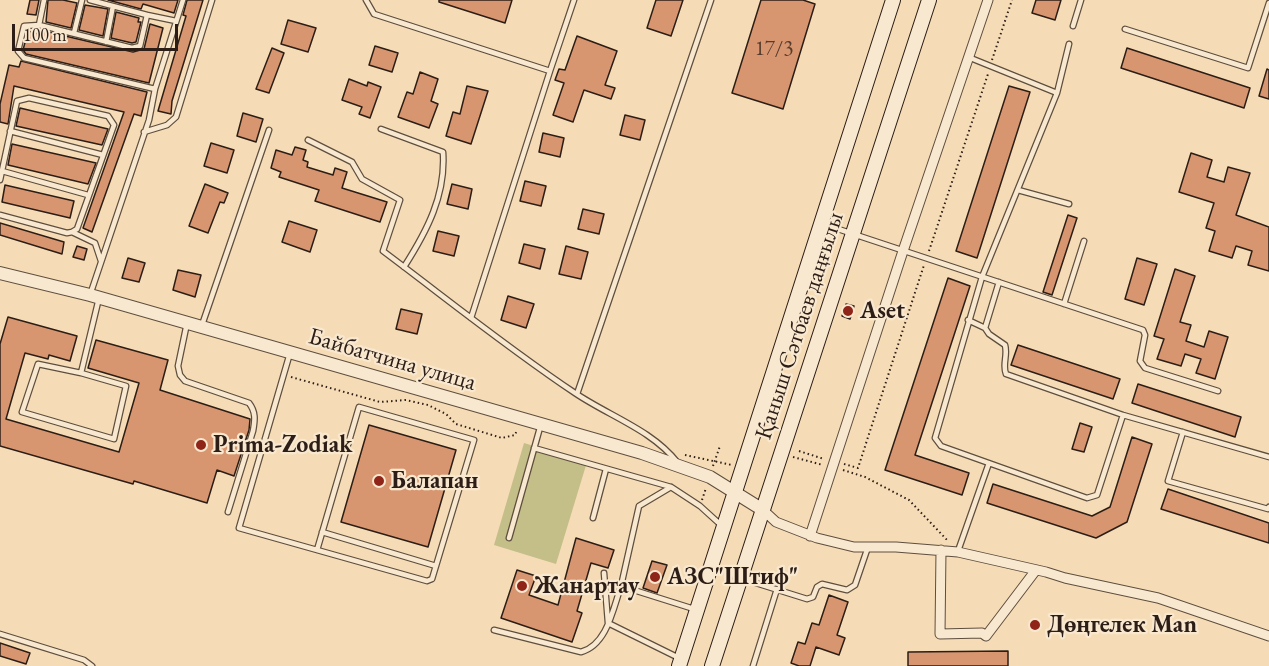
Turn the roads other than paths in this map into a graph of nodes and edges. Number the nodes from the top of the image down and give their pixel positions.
1 (44, 0) edge
2 (82, 0) edge
3 (90, 0) edge
4 (183, 0) edge
5 (212, 0) edge
6 (366, 0) edge
7 (574, 0) edge
8 (711, 0) edge
9 (893, 0) edge
10 (929, 0) edge
11 (988, 0) edge
12 (1081, 0) edge
13 (1269, 3) edge
14 (113, 6) junction
15 (147, 15) junction
16 (176, 21) junction
17 (39, 25) junction
18 (1073, 26) dead end
19 (1125, 29) dead end
20 (74, 33) junction
21 (106, 42) junction
22 (1069, 44) dead end
23 (968, 57) junction
24 (550, 71) junction
25 (155, 89) junction
26 (1057, 93) junction
27 (381, 129) dead end
28 (269, 130) dead end
29 (10, 131) junction
30 (144, 132) junction
31 (308, 140) dead end
32 (103, 155) junction
33 (2, 171) junction
34 (0, 180) edge
35 (1018, 190) junction
36 (88, 195) junction
37 (1069, 204) dead end
38 (0, 215) edge
39 (823, 224) junction
40 (72, 232) junction
41 (854, 235) junction
42 (1084, 242) dead end
43 (903, 251) junction
44 (101, 261) junction
45 (404, 267) junction
46 (0, 273) edge
47 (982, 277) junction
48 (999, 282) junction
49 (94, 296) junction
50 (1064, 304) junction
51 (471, 318) junction
52 (968, 320) junction
53 (188, 323) junction
54 (201, 327) junction
55 (985, 328) junction
56 (290, 353) junction
57 (81, 373) junction
58 (1218, 391) dead end
59 (577, 394) junction
60 (1123, 415) junction
61 (541, 424) junction
62 (1183, 432) junction
63 (534, 448) junction
64 (1269, 457) edge
65 (989, 463) junction
66 (681, 466) junction
67 (606, 469) junction
68 (671, 487) junction
69 (736, 492) junction
70 (1269, 507) edge
71 (764, 510) junction
72 (228, 512) dead end
73 (593, 519) dead end
74 (724, 527) junction
75 (322, 532) junction
76 (810, 536) junction
77 (509, 538) dead end
78 (868, 547) junction
79 (317, 550) junction
80 (941, 550) junction
81 (958, 552) junction
82 (436, 566) junction
83 (1036, 570) junction
84 (604, 573) dead end
85 (741, 579) junction
86 (621, 586) junction
87 (777, 589) junction
88 (698, 610) junction
89 (608, 623) junction
90 (494, 630) dead end
91 (0, 634) edge
92 (1269, 636) edge
93 (680, 662) edge
94 (93, 666) edge
95 (712, 666) edge
96 (753, 666) edge

1 - 17 lane
2 - 20 lane
3 - 14 lane
4 - 16 lane
5 - 30 lane
6 - 24 lane
7 - 24 lane
8 - 59 lane
9 - 39 main road, Қаныш Сәтбаев даңғылы
10 - 41 main road, Қаныш Сәтбаев даңғылы
11 - 23 street
12 - 18 lane
13 - 19 lane
14 - 15 lane
14 - 21 lane
15 - 16 lane
15 - 21 lane
16 - 25 lane
17 - 20 lane
17 - 25 lane
20 - 21 lane
22 - 26 lane
23 - 26 lane
23 - 43 street
24 - 51 lane
25 - 30 lane
26 - 35 lane
27 - 45 lane
28 - 54 lane
29 - 32 lane
29 - 32 lane
29 - 33 lane
30 - 44 lane
31 - 45 lane
32 - 36 lane
33 - 34 lane
33 - 36 lane
35 - 37 lane
35 - 47 lane
36 - 40 lane
38 - 40 lane
39 - 41 lane
39 - 69 main road, Қаныш Сәтбаев даңғылы
40 - 44 lane
41 - 43 lane
41 - 71 main road, Қаныш Сәтбаев даңғылы
42 - 50 lane
43 - 47 lane
43 - 76 street
44 - 49 lane
45 - 51 lane
46 - 49 street, Байбатчина улица
47 - 48 lane
47 - 52 lane
48 - 50 lane
48 - 55 lane
49 - 53 street, Байбатчина улица
49 - 57 lane
50 - 58 lane
51 - 59 lane
52 - 55 lane
52 - 65 lane
53 - 54 street, Байбатчина улица
53 - 72 lane
54 - 56 street, Байбатчина улица
55 - 60 lane
56 - 61 street, Байбатчина улица
56 - 79 lane
57 - 57 lane
59 - 66 lane
60 - 62 lane
60 - 65 lane
61 - 63 lane
61 - 66 street, Байбатчина улица
62 - 64 lane
62 - 70 lane
63 - 67 lane
63 - 77 lane
65 - 81 lane
66 - 69 street, Байбатчина улица
67 - 68 lane
67 - 73 lane
68 - 74 lane
68 - 86 lane
69 - 71 street, Байбатчина улица
69 - 74 main road, Қаныш Сәтбаев даңғылы
71 - 76 street
71 - 85 main road, Қаныш Сәтбаев даңғылы
74 - 88 main road, Қаныш Сәтбаев даңғылы
75 - 79 lane
75 - 82 lane
75 - 82 lane
76 - 78 street
78 - 80 street
78 - 87 lane
79 - 82 lane
80 - 81 street
80 - 83 street
81 - 83 street
83 - 92 street
84 - 89 lane
85 - 87 lane
85 - 95 main road, Қаныш Сәтбаев даңғылы
86 - 88 lane
86 - 89 lane
87 - 96 lane
88 - 93 main road, Қаныш Сәтбаев даңғылы
89 - 90 lane
89 - 93 lane
91 - 94 lane

